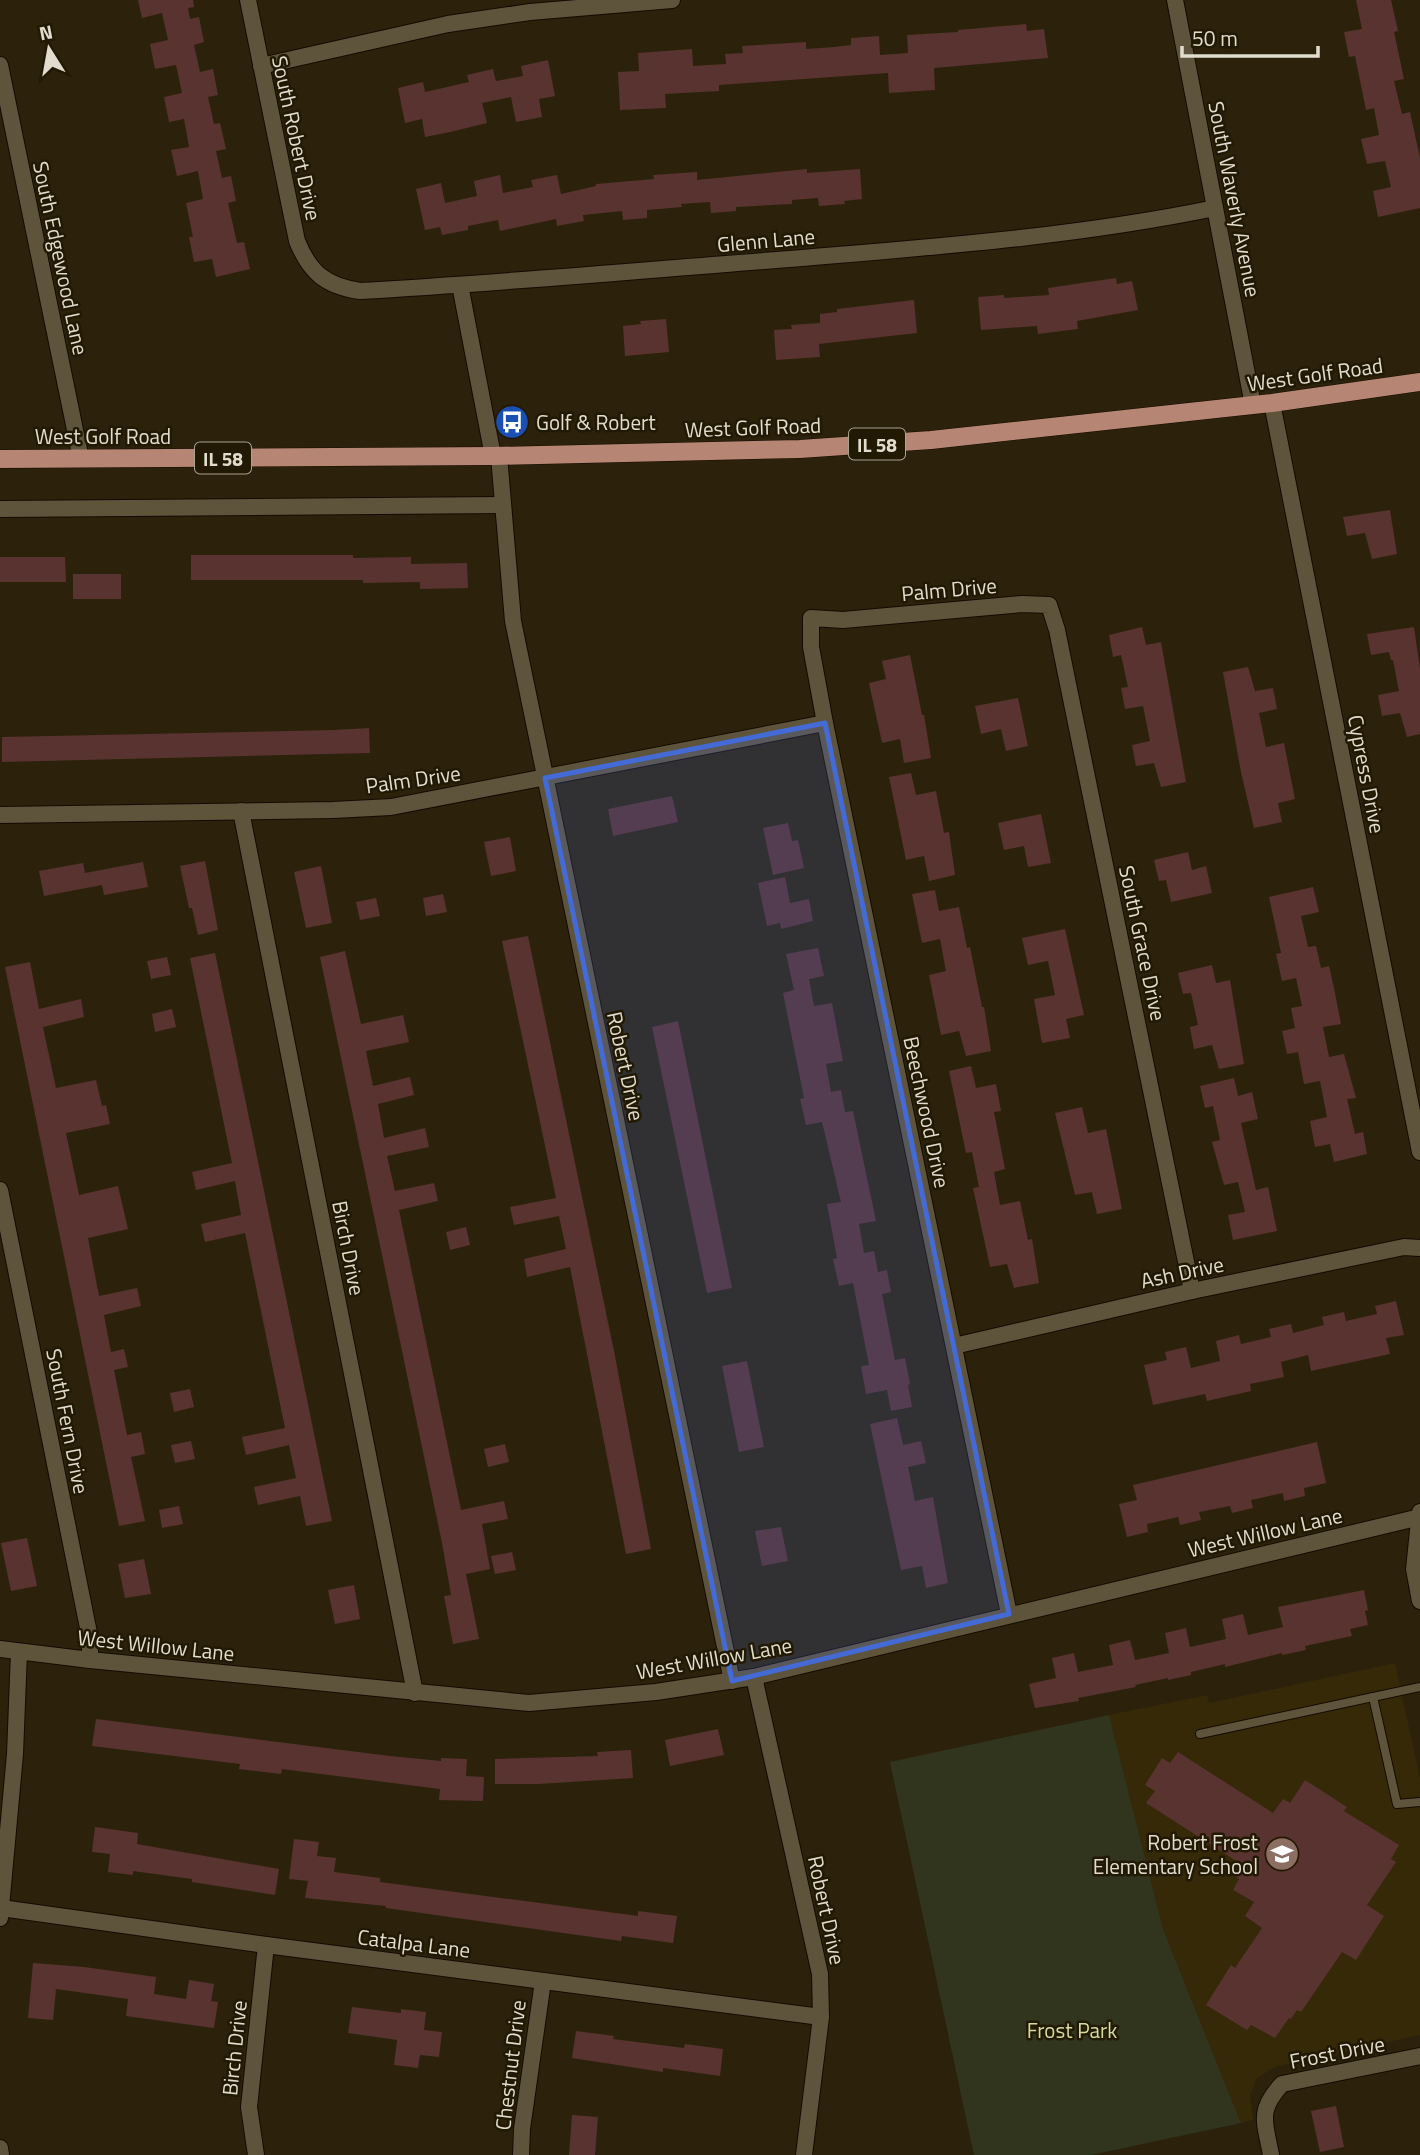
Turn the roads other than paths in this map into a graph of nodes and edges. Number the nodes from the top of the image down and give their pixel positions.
1 (248, 0) edge
2 (672, 0) edge
3 (1175, 0) edge
4 (0, 65) edge
5 (261, 66) junction
6 (1215, 208) junction
7 (321, 277) joint
8 (460, 285) junction
9 (1420, 382) edge
10 (1272, 404) junction
11 (1253, 405) junction
12 (496, 456) junction
13 (0, 459) edge
14 (81, 459) junction
15 (502, 505) junction
16 (0, 509) edge
17 (1048, 605) joint
18 (811, 618) joint
19 (825, 723) junction
20 (545, 778) junction
21 (241, 811) junction
22 (0, 815) edge
23 (1420, 1152) edge
24 (0, 1190) edge
25 (1420, 1248) edge
26 (1192, 1291) junction
27 (954, 1346) junction
28 (1420, 1515) edge
29 (1420, 1601) edge
30 (1009, 1614) junction
31 (0, 1649) edge
32 (19, 1651) junction
33 (90, 1660) junction
34 (754, 1676) junction
35 (732, 1681) junction
36 (1420, 1687) edge
37 (415, 1693) junction
38 (1373, 1697) junction
39 (1200, 1734) dead end
40 (1420, 1802) edge
41 (1, 1913) edge
42 (265, 1945) junction
43 (543, 1980) junction
44 (821, 2017) junction
45 (1420, 2056) edge
46 (0, 2148) edge
47 (1, 2155) edge
48 (256, 2155) edge
49 (521, 2155) edge
50 (804, 2155) edge
51 (1272, 2155) edge

1 - 5 street, South Robert Drive
2 - 5 street
3 - 6 street, South Waverly Avenue
4 - 14 street, South Edgewood Lane
5 - 7 street, South Robert Drive
6 - 8 street, Glenn Lane
6 - 11 street, South Waverly Avenue
7 - 8 street, Glenn Lane
8 - 12 street, Robert Drive
9 - 10 main road, West Golf Road / IL 58
10 - 11 main road, West Golf Road / IL 58
10 - 23 street, Cypress Drive
11 - 12 main road, West Golf Road / IL 58
12 - 14 main road, West Golf Road / IL 58
12 - 15 street, Robert Drive
13 - 14 main road, West Golf Road / IL 58
15 - 16 street
15 - 20 street, Robert Drive
17 - 18 street, Palm Drive
17 - 26 street, South Grace Drive
18 - 19 street, Beechwood Drive
19 - 20 street, Palm Drive
19 - 27 street, Beechwood Drive
20 - 21 street, Palm Drive
20 - 35 street, Robert Drive
21 - 22 street, Palm Drive
21 - 37 street, Birch Drive
24 - 33 street, South Fern Drive
25 - 26 street, Ash Drive
26 - 27 street, Ash Drive
27 - 30 street, Beechwood Drive
28 - 29 street
28 - 30 street, West Willow Lane
30 - 34 street, West Willow Lane
31 - 32 street, West Willow Lane
32 - 33 street, West Willow Lane
32 - 41 street
33 - 37 street, West Willow Lane
34 - 35 street, West Willow Lane
34 - 44 street, Robert Drive
35 - 37 street, West Willow Lane
36 - 38 lane
38 - 39 lane
38 - 40 lane
41 - 42 street, Catalpa Lane
42 - 43 street, Catalpa Lane
42 - 48 street, Birch Drive
43 - 44 street, Catalpa Lane
43 - 49 street, Chestnut Drive
44 - 50 street, Robert Drive
45 - 51 street, Frost Drive
46 - 47 street

